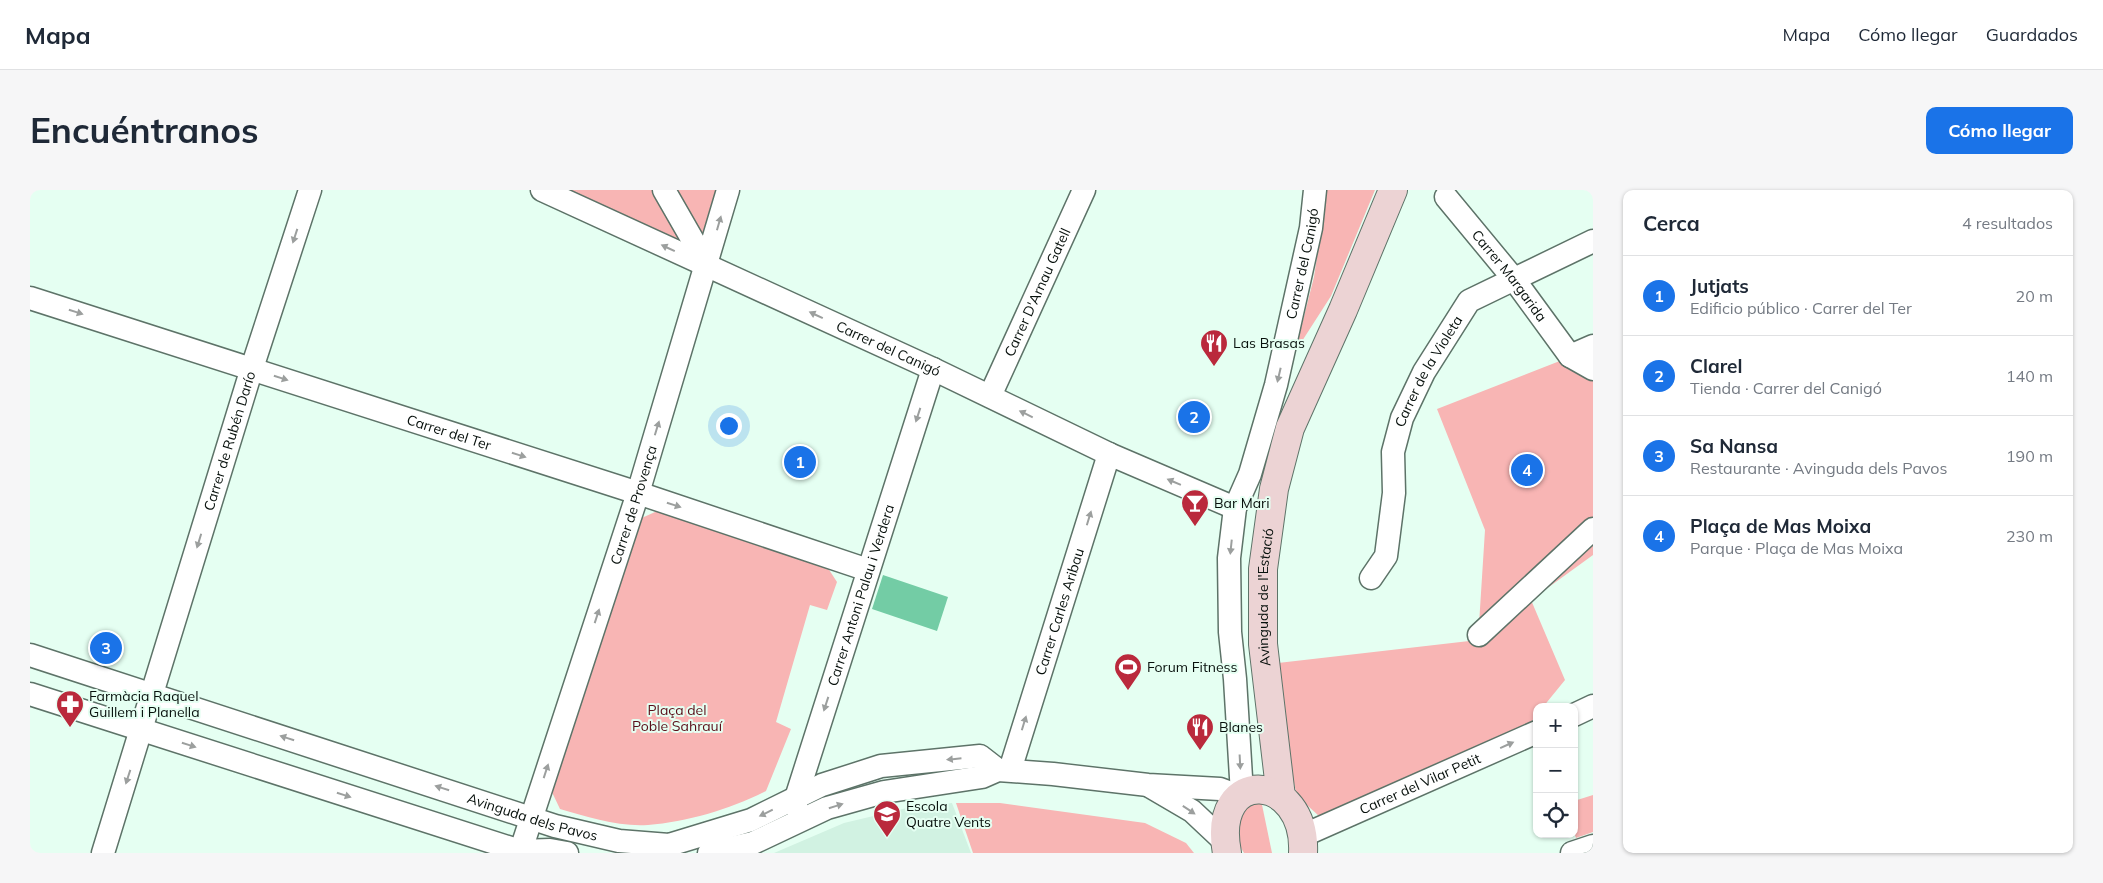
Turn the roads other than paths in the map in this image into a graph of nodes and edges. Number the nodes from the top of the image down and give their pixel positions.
1 (310, 190) edge
2 (542, 190) edge
3 (664, 190) edge
4 (728, 190) edge
5 (1084, 190) edge
6 (1315, 190) edge
7 (1393, 190) edge
8 (1446, 197) dead end
9 (1593, 241) edge
10 (707, 266) junction
11 (1514, 278) junction
12 (30, 298) edge
13 (1593, 346) edge
14 (1570, 356) junction
15 (252, 368) junction
16 (932, 369) junction
17 (1593, 369) edge
18 (990, 396) junction
19 (1290, 428) junction
20 (1109, 454) junction
21 (1250, 474) junction
22 (638, 493) junction
23 (1235, 508) junction
24 (1593, 528) edge
25 (868, 570) junction
26 (1371, 578) dead end
27 (1479, 635) dead end
28 (30, 655) edge
29 (152, 693) junction
30 (30, 694) edge
31 (1593, 706) edge
32 (1578, 713) edge
33 (142, 730) junction
34 (1533, 734) edge
35 (1004, 770) junction
36 (1148, 785) junction
37 (1241, 795) junction
38 (1281, 797) junction
39 (796, 798) junction
40 (531, 817) junction
41 (796, 822) junction
42 (1303, 844) edge
43 (1226, 847) edge
44 (520, 852) edge
45 (103, 853) edge
46 (567, 853) edge
47 (709, 853) edge

1 -> 15 street, Carrer de Rubén Darío
10 -> 2 street, Carrer del Canigó
3 - 10 street
10 -> 4 street, Carrer de Provença
5 - 18 street, Carrer D'Arnau Gatell
6 -> 21 street, Carrer del Canigó
7 - 19 street, Avinguda de l'Estació
8 - 11 street, Carrer Margarida
9 - 11 street, Carrer de la Violeta
16 -> 10 street, Carrer del Canigó
22 -> 10 street, Carrer de Provença
11 - 14 street, Carrer Margarida
11 - 26 street, Carrer de la Violeta
12 -> 15 street, Carrer del Ter
13 - 14 street
14 - 17 street
15 -> 22 street, Carrer del Ter
15 -> 29 street, Carrer de Rubén Darío
16 - 18 street, Carrer del Canigó
16 -> 25 street, Carrer Antoni Palau i Verdera
20 -> 18 street, Carrer del Canigó
19 - 21 street, Avinguda de l'Estació
19 - 38 street, Avinguda de l'Estació
23 -> 20 street, Carrer del Canigó
35 -> 20 street, Carrer Carles Aribau
21 - 23 street, Carrer del Canigó
22 -> 25 street, Carrer del Ter
40 -> 22 street, Carrer de Provença
23 -> 37 street, Carrer del Canigó
24 - 27 street
25 -> 39 street, Carrer Antoni Palau i Verdera
28 - 29 street, Avinguda dels Pavos
29 - 33 street
40 -> 29 street, Avinguda dels Pavos
30 - 33 street, Avinguda dels Pavos
31 - 32 street
33 -> 44 street, Avinguda dels Pavos
33 -> 45 street
42 -> 34 street, Carrer del Vilar Petit
35 - 36 street, Avinguda dels Pavos
35 -> 39 street, Avinguda dels Pavos
41 -> 35 street, Avinguda dels Pavos
36 - 37 street, Avinguda dels Pavos
36 -> 43 street, Avinguda dels Pavos
37 - 38 street
37 - 43 street
38 - 42 street
39 -> 40 street, Avinguda dels Pavos
39 - 41 street, Carrer Antoni Palau i Verdera
40 - 44 street, Carrer de Provença
41 - 47 street, Avinguda dels Pavos
44 - 46 street, Avinguda dels Pavos

